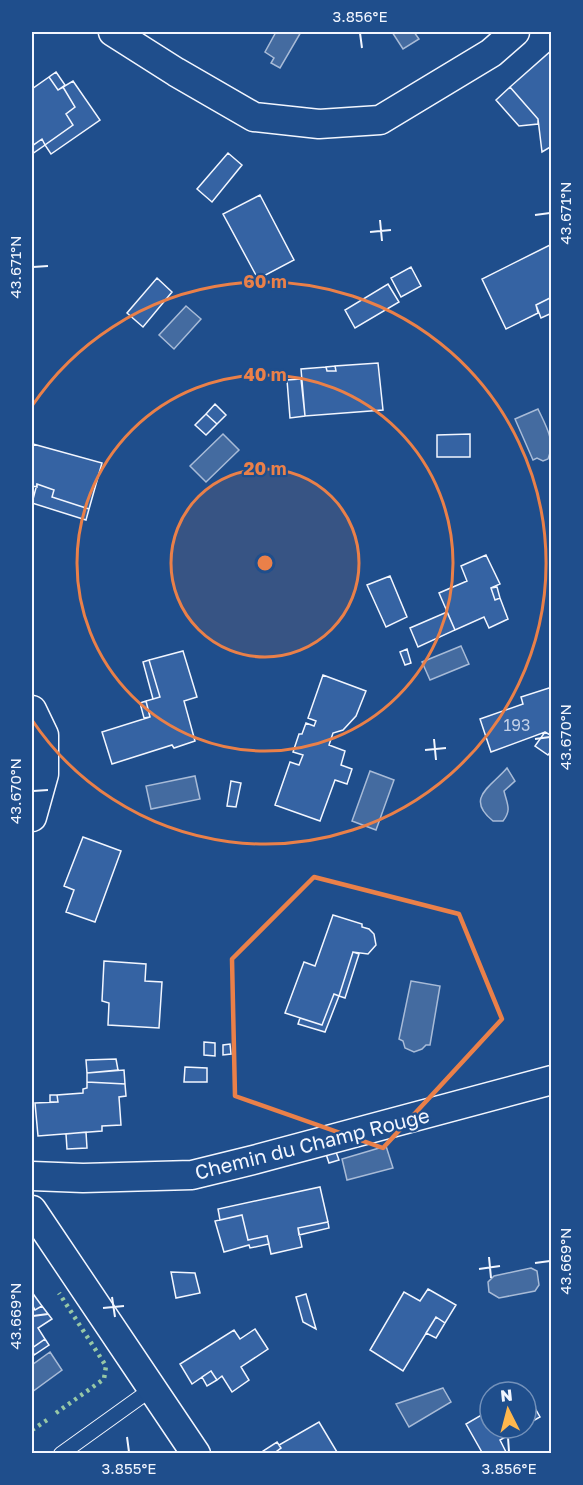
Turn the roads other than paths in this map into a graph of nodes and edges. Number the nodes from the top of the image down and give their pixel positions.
1 (113, 32) edge
2 (515, 32) edge
3 (32, 710) edge
4 (32, 817) edge
5 (552, 1080) edge
6 (32, 1176) edge
7 (32, 1210) edge
8 (153, 1388) junction
9 (61, 1454) edge
10 (196, 1454) edge

1 - 2 street
3 - 4 street
5 - 6 street, Chemin du Champ Rouge
7 - 8 street
8 - 9 lane
8 - 10 street

